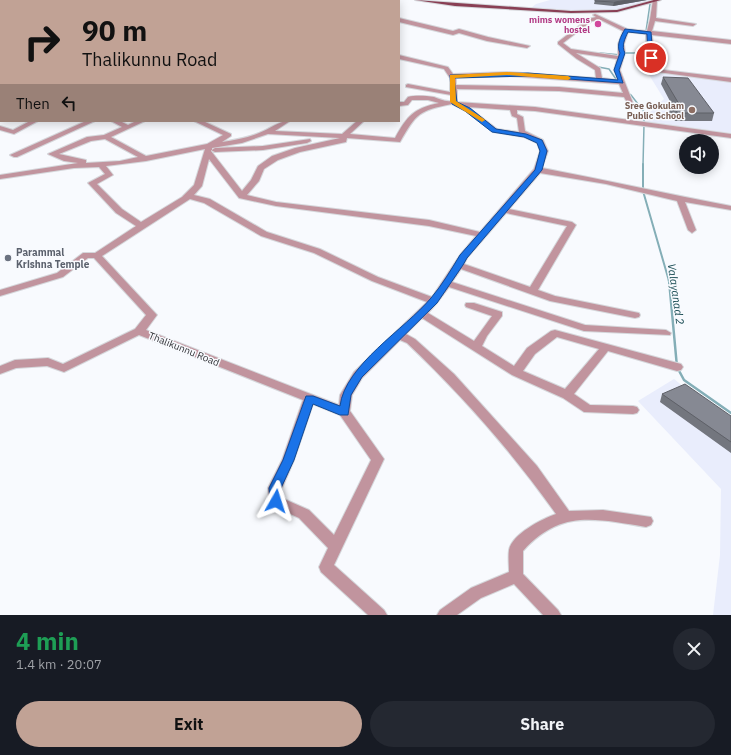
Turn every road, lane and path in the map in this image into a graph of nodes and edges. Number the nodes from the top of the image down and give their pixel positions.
1 (417, 0) edge
2 (656, 0) edge
3 (590, 12) junction
4 (601, 18) junction
5 (653, 19) junction
6 (400, 20) edge
7 (693, 24) dead end
8 (626, 30) junction
9 (649, 33) junction
10 (731, 42) edge
11 (527, 46) dead end
12 (568, 50) junction
13 (400, 57) edge
14 (621, 58) junction
15 (452, 76) junction
16 (600, 80) junction
17 (731, 80) edge
18 (622, 82) junction
19 (408, 86) dead end
20 (626, 95) junction
21 (452, 98) junction
22 (630, 103) dead end
23 (400, 104) edge
24 (513, 108) junction
25 (33, 122) edge
26 (90, 122) edge
27 (116, 122) edge
28 (140, 122) edge
29 (199, 122) edge
30 (285, 122) edge
31 (360, 122) edge
32 (128, 127) junction
33 (0, 128) edge
34 (267, 132) junction
35 (319, 136) junction
36 (344, 136) junction
37 (526, 136) junction
38 (731, 136) edge
39 (106, 137) junction
40 (208, 148) junction
41 (14, 155) dead end
42 (146, 159) junction
43 (101, 164) junction
44 (82, 165) junction
45 (538, 170) junction
46 (0, 177) edge
47 (189, 196) junction
48 (242, 196) junction
49 (680, 200) junction
50 (731, 208) edge
51 (504, 210) junction
52 (141, 226) junction
53 (692, 230) dead end
54 (482, 235) junction
55 (97, 256) junction
56 (459, 265) junction
57 (446, 283) junction
58 (15, 289) junction
59 (532, 292) junction
60 (0, 293) edge
61 (0, 300) edge
62 (434, 301) junction
63 (470, 305) dead end
64 (421, 313) junction
65 (635, 315) dead end
66 (138, 331) junction
67 (666, 334) dead end
68 (398, 335) junction
69 (476, 348) junction
70 (605, 348) junction
71 (677, 367) dead end
72 (0, 370) edge
73 (516, 372) junction
74 (566, 395) junction
75 (309, 399) junction
76 (633, 410) dead end
77 (344, 412) junction
78 (564, 515) junction
79 (646, 521) dead end
80 (336, 546) junction
81 (516, 576) junction
82 (379, 615) edge
83 (445, 615) edge
84 (553, 615) edge

1 - 3 main road
2 - 3 main road
2 - 5 street
3 - 4 street
4 - 8 street
4 - 12 street
5 - 7 street
5 - 9 street
6 - 11 street
8 - 9 street
8 - 14 street
9 - 10 street
9 - 17 street
12 - 14 street
12 - 16 street
13 - 15 street
14 - 18 street
15 - 16 street
15 - 21 street
16 - 18 street
18 - 20 street
19 - 21 street
20 - 21 street
20 - 22 street
21 - 23 street
21 - 24 street
21 - 36 street
21 - 37 street
24 - 37 street
24 - 38 street
25 - 33 street
26 - 41 street
27 - 32 street
28 - 32 street
29 - 40 street
30 - 34 street
31 - 36 street
32 - 39 street
34 - 35 street
34 - 40 street
35 - 36 street
35 - 40 street
36 - 48 street
37 - 45 street
39 - 42 street
39 - 44 street
40 - 42 street
40 - 47 street
40 - 48 street
42 - 43 street
43 - 44 street
43 - 52 street
44 - 46 street
45 - 49 street
45 - 51 street
47 - 52 street
47 - 62 street
48 - 54 street
49 - 50 street
49 - 53 street
51 - 54 street
51 - 59 street
52 - 55 street
54 - 56 street
55 - 58 street
55 - 66 street, Thalikunnu Road
56 - 57 street
56 - 59 street
57 - 62 street
57 - 67 street
58 - 60 street
58 - 61 street
59 - 65 street
62 - 64 street
63 - 69 street
64 - 68 street
64 - 69 street
66 - 72 street
66 - 75 street, Thalikunnu Road
68 - 77 street
68 - 78 street
69 - 73 street
70 - 71 street
70 - 73 street
70 - 74 street
73 - 74 street
74 - 76 street
75 - 77 street, Thalikunnu Road
75 - 80 street
77 - 80 street
78 - 79 street
78 - 81 street
80 - 82 street
81 - 83 street
81 - 84 street

